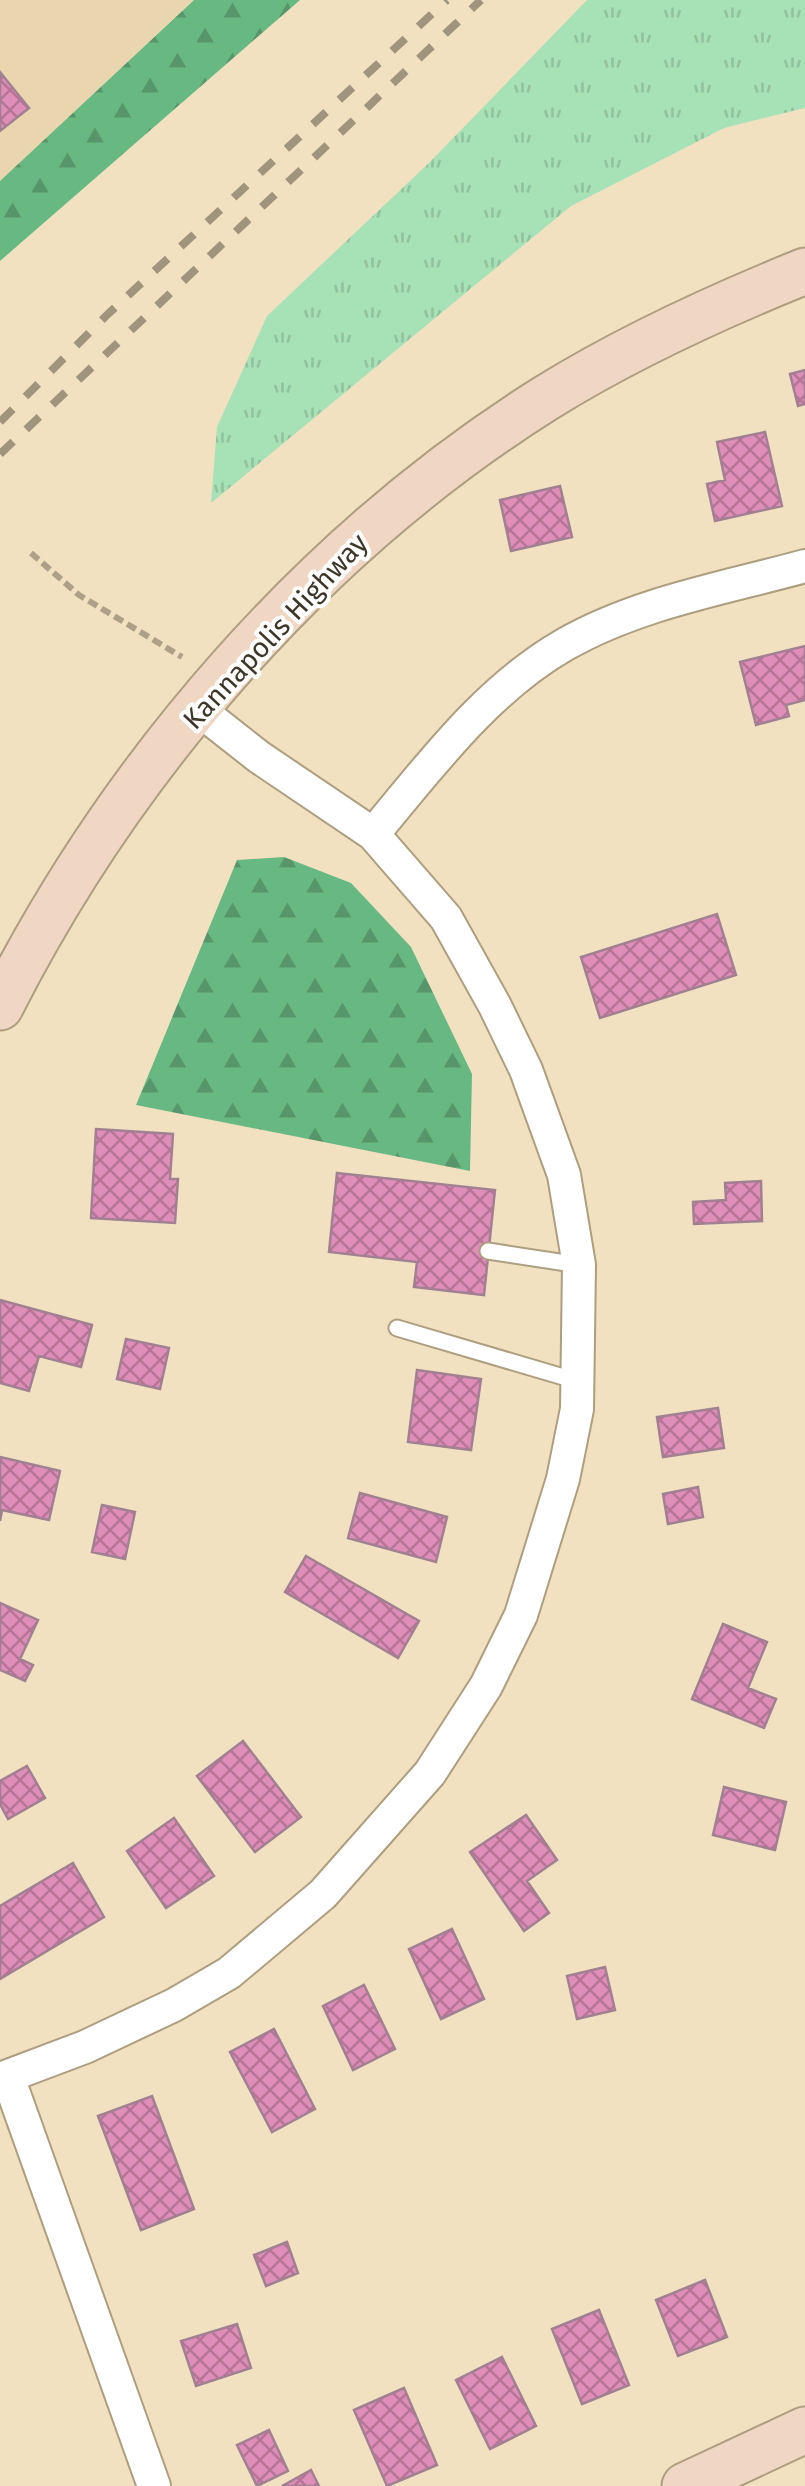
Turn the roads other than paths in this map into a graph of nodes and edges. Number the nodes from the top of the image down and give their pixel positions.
1 (805, 271) edge
2 (805, 566) edge
3 (198, 710) junction
4 (373, 834) junction
5 (0, 1007) edge
6 (488, 1251) dead end
7 (579, 1265) junction
8 (397, 1328) dead end
9 (578, 1381) junction
10 (4, 2078) edge
11 (805, 2430) edge
12 (154, 2486) edge
13 (685, 2486) edge

1 - 3 main road, Kannapolis Highway
2 - 4 street
3 - 4 street
3 - 5 main road, Kannapolis Highway
4 - 7 street
6 - 7 lane
7 - 9 street
8 - 9 lane
9 - 10 street
10 - 12 street
11 - 13 main road

